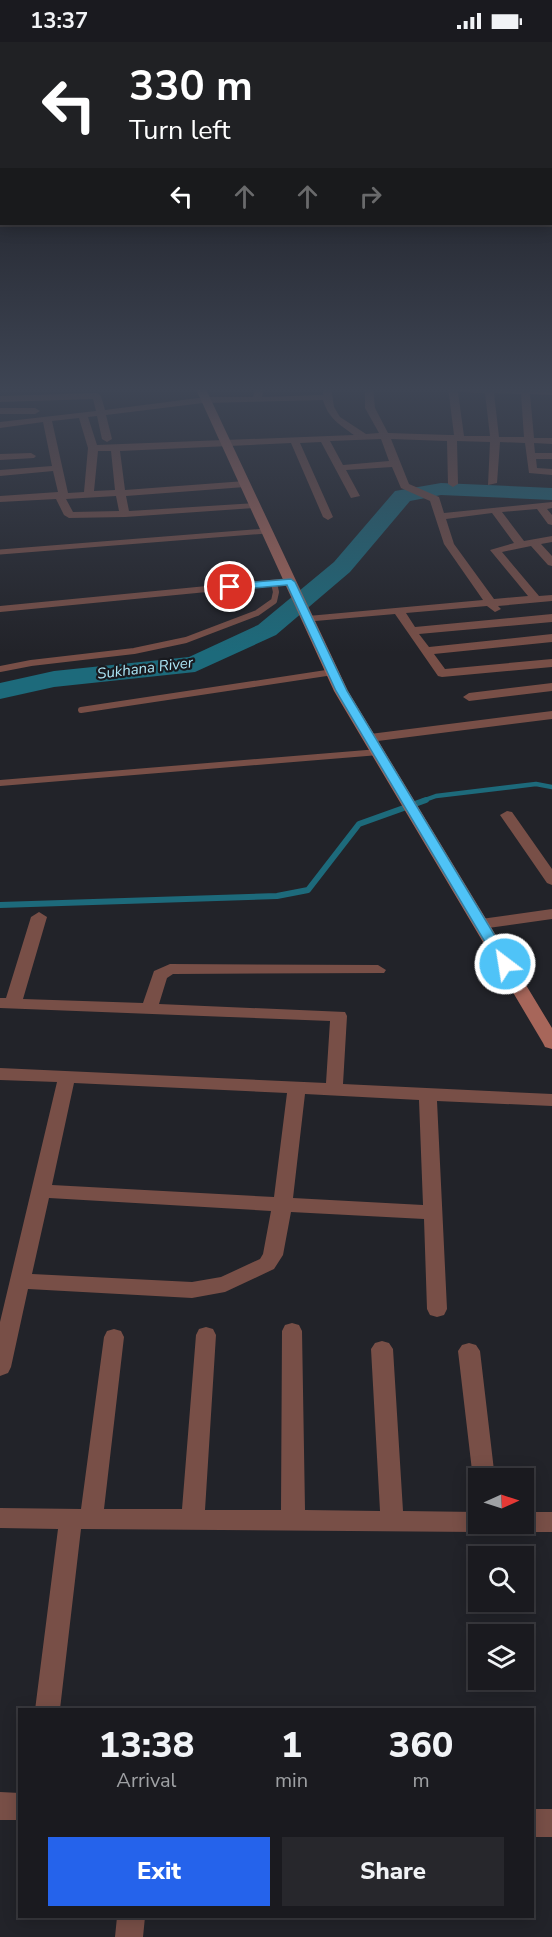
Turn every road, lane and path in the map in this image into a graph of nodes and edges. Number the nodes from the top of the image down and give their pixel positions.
1 (59, 475) edge
2 (90, 475) edge
3 (118, 475) edge
4 (241, 475) edge
5 (309, 475) edge
6 (344, 475) edge
7 (400, 475) edge
8 (454, 475) edge
9 (493, 475) edge
10 (492, 483) dead end
11 (245, 484) junction
12 (453, 484) dead end
13 (120, 493) junction
14 (88, 496) junction
15 (355, 496) dead end
16 (59, 497) junction
17 (0, 499) edge
18 (254, 504) junction
19 (552, 505) edge
20 (540, 506) junction
21 (495, 510) junction
22 (124, 514) junction
23 (441, 516) junction
24 (328, 518) dead end
25 (552, 522) edge
26 (267, 531) junction
27 (552, 539) edge
28 (534, 543) junction
29 (521, 545) junction
30 (0, 552) edge
31 (552, 563) edge
32 (274, 583) junction
33 (292, 585) junction
34 (552, 598) edge
35 (536, 599) junction
36 (491, 603) junction
37 (0, 609) edge
38 (398, 610) junction
39 (305, 613) junction
40 (552, 618) edge
41 (504, 622) junction
42 (411, 631) junction
43 (552, 638) edge
44 (426, 651) junction
45 (552, 663) edge
46 (0, 669) edge
47 (333, 672) junction
48 (552, 687) edge
49 (469, 697) dead end
50 (81, 710) dead end
51 (552, 715) edge
52 (370, 738) junction
53 (378, 752) junction
54 (0, 783) edge
55 (507, 815) dead end
56 (552, 880) edge
57 (552, 914) edge
58 (39, 917) dead end
59 (481, 924) junction
60 (378, 970) dead end
61 (6, 1003) edge
62 (149, 1009) junction
63 (552, 1042) edge
64 (0, 1074) edge
65 (67, 1077) junction
66 (297, 1088) junction
67 (334, 1090) junction
68 (428, 1094) junction
69 (552, 1100) edge
70 (40, 1191) junction
71 (282, 1206) junction
72 (433, 1213) junction
73 (20, 1281) junction
74 (437, 1309) dead end
75 (292, 1331) dead end
76 (206, 1335) dead end
77 (114, 1337) dead end
78 (382, 1348) dead end
79 (468, 1352) dead end
80 (0, 1367) edge
81 (483, 1468) edge
82 (0, 1518) edge
83 (81, 1518) junction
84 (194, 1520) junction
85 (293, 1520) junction
86 (392, 1521) junction
87 (468, 1522) edge
88 (534, 1522) edge
89 (552, 1522) edge
90 (47, 1708) edge
91 (0, 1806) edge
92 (18, 1807) edge
93 (534, 1823) edge
94 (552, 1823) edge
95 (131, 1918) edge
96 (129, 1937) edge

1 - 16 street
2 - 14 street
3 - 13 street
4 - 11 street
5 - 24 street
6 - 15 street
7 - 23 street
8 - 12 street
9 - 10 street
11 - 13 street
11 - 18 street
13 - 14 street
13 - 22 street
14 - 16 street
16 - 17 street
16 - 22 street
18 - 22 street
18 - 26 street
19 - 20 street
20 - 21 street
20 - 25 street
21 - 23 street
21 - 29 street
23 - 36 street
26 - 30 lane
26 - 33 street
27 - 28 street
28 - 29 street
28 - 31 street
29 - 35 street
32 - 33 lane
32 - 37 lane
32 - 46 lane
33 - 39 street
34 - 35 street
35 - 36 street
36 - 38 street
36 - 41 street
38 - 39 street
38 - 42 street
39 - 47 street
40 - 41 street
41 - 42 street
42 - 44 street
43 - 44 street
44 - 45 street
47 - 50 lane
47 - 52 street
48 - 49 street
51 - 52 street
52 - 53 street
53 - 54 lane
53 - 59 street
55 - 56 street
57 - 59 street
58 - 61 street
59 - 63 street
60 - 62 street
61 - 62 street
62 - 67 street
64 - 65 street
65 - 66 street
65 - 70 street
66 - 67 street
66 - 71 street
67 - 68 street
68 - 69 street
68 - 72 street
70 - 71 street
70 - 73 street
71 - 72 street
71 - 73 street
72 - 74 street
73 - 80 street
75 - 85 street
76 - 84 street
77 - 83 street
78 - 86 street
79 - 81 street
82 - 83 street
83 - 84 street
83 - 90 street
84 - 85 street
85 - 86 street
86 - 87 street
88 - 89 street
91 - 92 street
93 - 94 street
95 - 96 street

